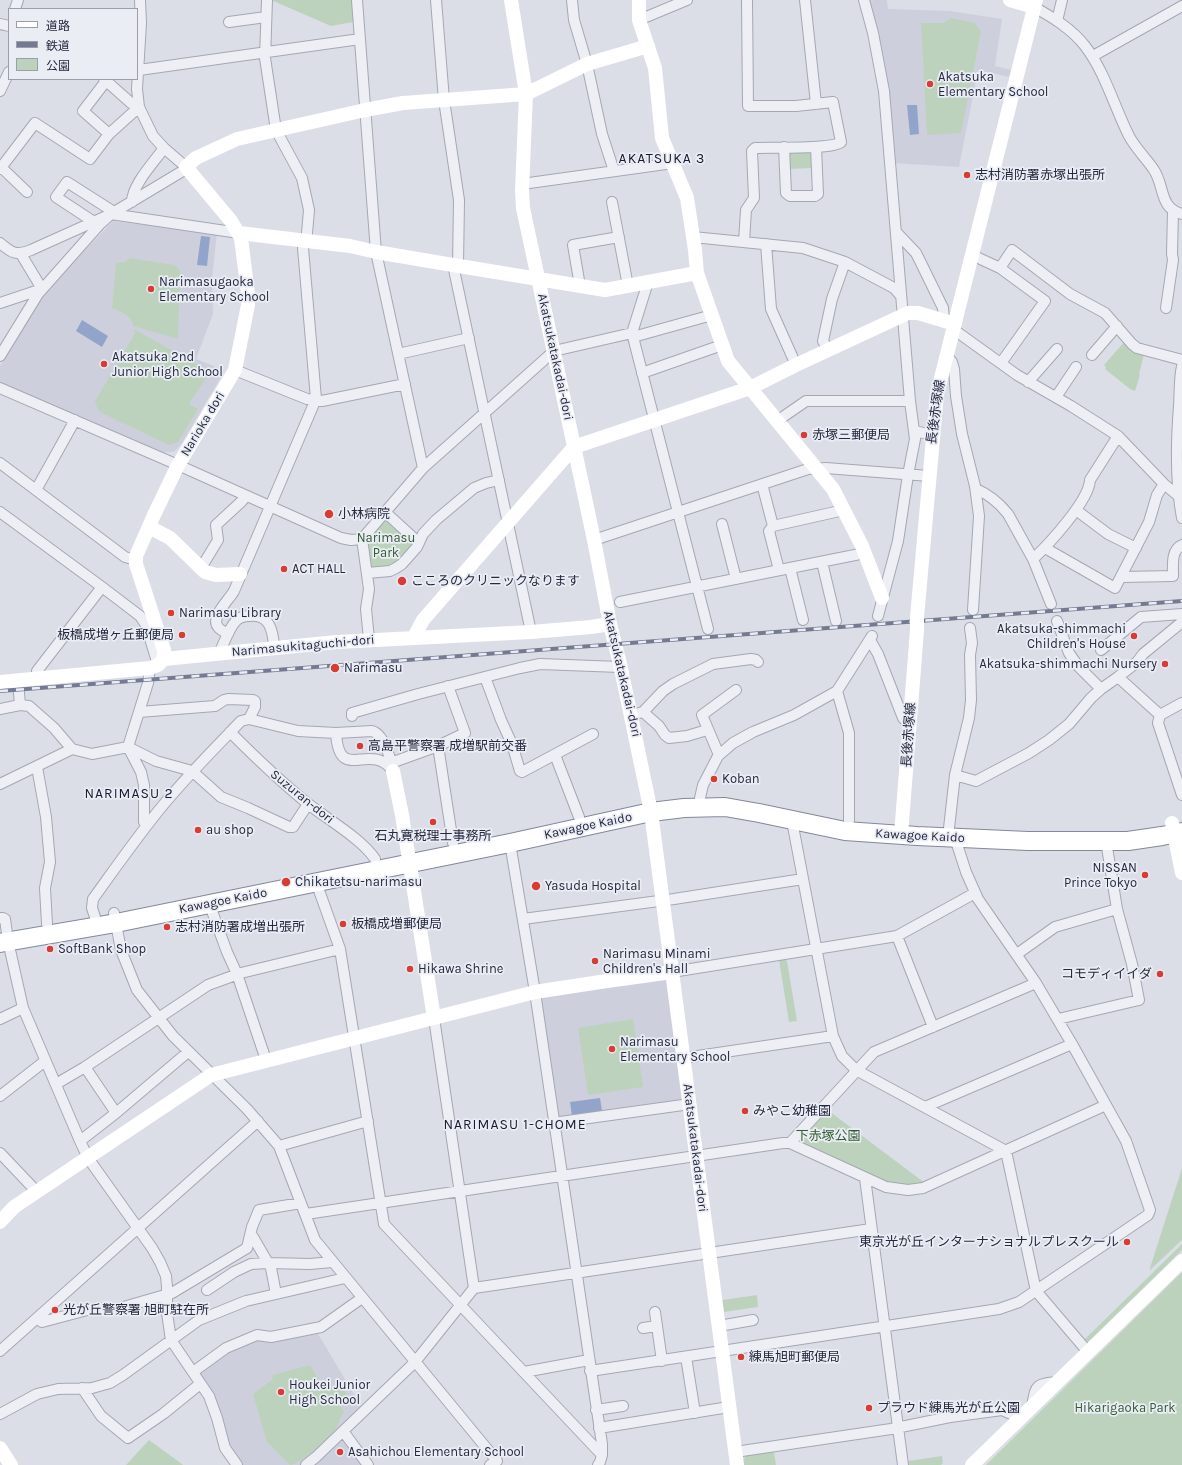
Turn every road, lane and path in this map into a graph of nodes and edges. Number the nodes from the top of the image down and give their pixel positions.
1 (140, 0) edge
2 (267, 0) edge
3 (357, 0) edge
4 (436, 0) edge
5 (511, 0) edge
6 (572, 0) edge
7 (639, 0) edge
8 (687, 0) edge
9 (747, 0) edge
10 (805, 0) edge
11 (864, 0) edge
12 (1010, 0) edge
13 (1062, 0) edge
14 (1035, 4) edge
15 (1182, 6) edge
16 (266, 17) junction
17 (639, 20) junction
18 (1057, 21) junction
19 (229, 22) dead end
20 (360, 39) junction
21 (648, 46) junction
22 (265, 53) junction
23 (1093, 58) junction
24 (587, 64) junction
25 (139, 70) junction
26 (8, 74) edge
27 (138, 76) edge
28 (105, 80) edge
29 (137, 80) edge
30 (0, 92) edge
31 (526, 94) junction
32 (444, 100) junction
33 (816, 104) junction
34 (139, 107) junction
35 (365, 110) junction
36 (276, 130) junction
37 (109, 134) junction
38 (784, 147) junction
39 (816, 147) junction
40 (164, 148) junction
41 (673, 163) junction
42 (186, 167) junction
43 (1, 168) edge
44 (614, 171) junction
45 (522, 184) junction
46 (27, 192) dead end
47 (132, 202) junction
48 (612, 202) dead end
49 (1177, 212) edge
50 (113, 213) junction
51 (94, 222) junction
52 (239, 233) junction
53 (897, 233) junction
54 (693, 236) junction
55 (619, 237) junction
56 (305, 240) junction
57 (744, 242) junction
58 (0, 244) edge
59 (766, 244) junction
60 (376, 252) junction
61 (21, 254) junction
62 (972, 255) junction
63 (845, 262) junction
64 (455, 266) junction
65 (1000, 268) junction
66 (697, 273) junction
67 (538, 279) junction
68 (648, 282) junction
69 (580, 286) junction
70 (628, 286) junction
71 (42, 289) junction
72 (901, 296) junction
73 (0, 303) edge
74 (1166, 308) dead end
75 (712, 315) junction
76 (903, 316) junction
77 (950, 324) junction
78 (1117, 326) junction
79 (632, 335) junction
80 (468, 338) junction
81 (722, 345) junction
82 (1057, 349) dead end
83 (828, 350) junction
84 (554, 351) junction
85 (398, 354) junction
86 (1092, 354) dead end
87 (946, 355) junction
88 (0, 356) edge
89 (1182, 360) edge
90 (1001, 364) junction
91 (796, 365) junction
92 (1182, 366) edge
93 (1076, 367) dead end
94 (234, 370) junction
95 (642, 372) junction
96 (1028, 382) junction
97 (405, 384) junction
98 (0, 388) edge
99 (750, 388) junction
100 (1056, 397) junction
101 (315, 401) junction
102 (910, 401) junction
103 (485, 412) junction
104 (75, 420) junction
105 (654, 420) junction
106 (777, 421) junction
107 (914, 432) junction
108 (933, 435) junction
109 (1118, 436) junction
110 (574, 447) junction
111 (1179, 456) edge
112 (0, 463) edge
113 (178, 465) junction
114 (423, 468) junction
115 (815, 468) junction
116 (908, 474) junction
117 (929, 476) junction
118 (499, 480) junction
119 (762, 484) junction
120 (1164, 484) junction
121 (976, 489) junction
122 (36, 490) junction
123 (246, 496) junction
124 (1180, 498) edge
125 (270, 507) junction
126 (844, 510) junction
127 (1076, 510) junction
128 (0, 512) edge
129 (385, 512) junction
130 (678, 512) junction
131 (1182, 518) edge
132 (508, 523) junction
133 (722, 524) dead end
134 (149, 526) junction
135 (773, 526) junction
136 (362, 539) junction
137 (594, 540) junction
138 (419, 543) junction
139 (1182, 545) edge
140 (1045, 548) junction
141 (1136, 548) junction
142 (865, 553) junction
143 (1033, 559) junction
144 (136, 560) junction
145 (822, 562) junction
146 (201, 568) junction
147 (790, 568) junction
148 (779, 570) junction
149 (367, 573) junction
150 (240, 574) junction
151 (1122, 577) junction
152 (736, 579) junction
153 (102, 587) junction
154 (697, 587) junction
155 (882, 598) junction
156 (620, 602) dead end
157 (1051, 604) dead end
158 (973, 610) dead end
159 (1182, 614) edge
160 (878, 616) dead end
161 (803, 620) dead end
162 (836, 620) dead end
163 (1057, 621) dead end
164 (1182, 622) edge
165 (610, 624) junction
166 (970, 628) dead end
167 (708, 629) dead end
168 (531, 632) junction
169 (228, 634) junction
170 (414, 637) junction
171 (370, 639) junction
172 (274, 648) junction
173 (1102, 650) dead end
174 (219, 653) junction
175 (758, 662) dead end
176 (157, 664) junction
177 (620, 667) junction
178 (485, 677) junction
179 (1118, 677) junction
180 (38, 678) junction
181 (18, 680) junction
182 (0, 682) edge
183 (448, 686) junction
184 (1101, 689) junction
185 (736, 690) dead end
186 (838, 691) junction
187 (1182, 703) edge
188 (20, 705) junction
189 (0, 709) edge
190 (139, 712) junction
191 (637, 713) junction
192 (1160, 715) junction
193 (352, 716) dead end
194 (249, 719) junction
195 (910, 725) junction
196 (707, 730) junction
197 (230, 732) junction
198 (336, 733) junction
199 (593, 734) dead end
200 (382, 740) junction
201 (438, 746) junction
202 (128, 747) junction
203 (72, 748) junction
204 (555, 755) junction
205 (719, 755) junction
206 (374, 759) junction
207 (391, 766) junction
208 (37, 767) junction
209 (192, 772) junction
210 (955, 775) junction
211 (0, 784) edge
212 (1182, 795) edge
213 (700, 798) junction
214 (308, 804) junction
215 (650, 808) junction
216 (579, 817) junction
217 (792, 821) junction
218 (849, 821) junction
219 (147, 825) junction
220 (1178, 827) edge
221 (902, 830) junction
222 (952, 833) junction
223 (1106, 841) junction
224 (453, 843) junction
225 (510, 843) junction
226 (409, 858) junction
227 (376, 859) junction
228 (1182, 873) edge
229 (803, 879) junction
230 (316, 882) junction
231 (975, 892) junction
232 (662, 900) junction
233 (208, 903) junction
234 (1117, 909) junction
235 (95, 917) junction
236 (115, 918) junction
237 (523, 919) junction
238 (48, 924) junction
239 (3, 933) edge
240 (897, 936) junction
241 (340, 949) junction
242 (817, 950) junction
243 (1016, 954) junction
244 (672, 972) junction
245 (237, 974) junction
246 (1036, 983) junction
247 (534, 992) junction
248 (23, 1008) junction
249 (159, 1018) junction
250 (434, 1018) junction
251 (0, 1019) edge
252 (1058, 1019) junction
253 (933, 1027) junction
254 (833, 1036) junction
255 (355, 1038) junction
256 (1072, 1044) junction
257 (188, 1052) junction
258 (684, 1058) junction
259 (266, 1060) junction
260 (45, 1061) junction
261 (85, 1067) junction
262 (856, 1070) junction
263 (211, 1075) junction
264 (56, 1084) junction
265 (0, 1096) edge
266 (690, 1104) junction
267 (1106, 1105) junction
268 (925, 1106) junction
269 (116, 1113) junction
270 (258, 1120) junction
271 (368, 1121) junction
272 (554, 1123) junction
273 (80, 1141) junction
274 (790, 1143) junction
275 (280, 1146) junction
276 (1006, 1151) junction
277 (0, 1153) edge
278 (696, 1156) junction
279 (88, 1158) junction
280 (562, 1176) junction
281 (865, 1178) junction
282 (460, 1191) junction
283 (37, 1192) junction
284 (301, 1203) junction
285 (381, 1203) junction
286 (306, 1214) junction
287 (0, 1222) edge
288 (137, 1228) junction
289 (872, 1229) junction
290 (250, 1235) junction
291 (709, 1253) junction
292 (1182, 1261) edge
293 (332, 1262) junction
294 (268, 1263) junction
295 (576, 1273) junction
296 (345, 1278) junction
297 (474, 1288) junction
298 (207, 1290) dead end
299 (1036, 1291) junction
300 (166, 1294) junction
301 (276, 1294) junction
302 (362, 1298) junction
303 (460, 1305) junction
304 (655, 1312) dead end
305 (37, 1318) junction
306 (753, 1320) dead end
307 (657, 1326) junction
308 (719, 1326) junction
309 (884, 1327) junction
310 (643, 1328) dead end
311 (171, 1340) junction
312 (0, 1351) edge
313 (722, 1351) junction
314 (1088, 1352) junction
315 (686, 1357) junction
316 (589, 1360) junction
317 (662, 1361) junction
318 (415, 1362) junction
319 (192, 1372) junction
320 (524, 1372) junction
321 (590, 1372) junction
322 (200, 1384) junction
323 (82, 1388) junction
324 (623, 1406) dead end
325 (729, 1407) junction
326 (596, 1410) junction
327 (695, 1413) junction
328 (0, 1414) edge
329 (1020, 1418) junction
330 (599, 1428) junction
331 (897, 1428) junction
332 (343, 1431) junction
333 (0, 1448) edge
334 (736, 1458) edge
335 (601, 1462) edge
336 (496, 1464) edge
337 (11, 1465) edge
338 (237, 1465) edge
339 (306, 1465) edge
340 (368, 1465) edge
341 (902, 1465) edge
342 (972, 1465) edge

1 - 25 street, Narioka dori
2 - 16 street
3 - 20 street
4 - 32 street
5 - 31 street, Akatsukatakadai-dori
6 - 24 street
7 - 17 street
8 - 17 street
9 - 33 street
10 - 33 street
11 - 53 street
12 - 14 street
13 - 18 street
14 - 18 street
14 - 62 street, 長後赤塚線
15 - 23 street
16 - 19 street
16 - 22 street
17 - 21 street
18 - 23 street
20 - 22 street
20 - 35 street
21 - 24 street
21 - 41 street
22 - 25 street
22 - 36 street
23 - 49 street
24 - 31 street
24 - 44 street
25 - 27 street, Narioka dori
26 - 30 street
28 - 34 street
28 - 37 street
29 - 34 street, Narioka dori
31 - 32 street
31 - 45 street, Akatsukatakadai-dori
32 - 35 street
32 - 64 street
33 - 39 street
34 - 37 street
34 - 40 street, Narioka dori
35 - 36 street
35 - 60 street
36 - 42 street
36 - 56 street
37 - 43 street
38 - 39 street
38 - 39 street
38 - 57 street
40 - 42 street, Narioka dori
40 - 47 street
41 - 44 street
41 - 54 street
42 - 47 street
42 - 52 street, Narioka dori
43 - 46 street
44 - 45 street
45 - 67 street, Akatsukatakadai-dori
47 - 50 street
48 - 55 street
49 - 74 street
50 - 51 street
50 - 51 street
50 - 52 street
50 - 71 street
51 - 61 street
52 - 56 street
52 - 94 street, Narioka dori
53 - 72 street
53 - 77 street
54 - 57 street
54 - 66 street
55 - 69 street
55 - 70 street
56 - 60 street
56 - 101 street
57 - 59 street
58 - 61 street
59 - 63 street
59 - 91 street
60 - 64 street
60 - 85 street
61 - 71 street
62 - 65 street
62 - 77 street, 長後赤塚線
63 - 72 street
63 - 83 street
64 - 67 street
64 - 80 street
65 - 78 street
65 - 90 street
66 - 68 street
66 - 75 street
67 - 69 street
67 - 84 street, Akatsukatakadai-dori
68 - 70 street
68 - 79 street
69 - 70 street
71 - 73 street
71 - 88 street
72 - 76 street
75 - 79 street
75 - 81 street
76 - 77 street
76 - 83 street
76 - 102 street
77 - 87 street, 長後赤塚線
77 - 90 street
78 - 86 street
78 - 89 street
79 - 84 street
79 - 95 street
80 - 85 street
80 - 103 street
81 - 95 street
81 - 99 street
82 - 96 street
83 - 91 street
84 - 103 street
84 - 110 street, Akatsukatakadai-dori
85 - 97 street
87 - 108 street, 長後赤塚線
87 - 121 street
90 - 96 street
91 - 99 street
92 - 111 street
93 - 100 street
94 - 101 street
94 - 113 street, Narioka dori
95 - 105 street
96 - 100 street
97 - 101 street
97 - 114 street
98 - 104 street
99 - 105 street
99 - 106 street
100 - 109 street
101 - 125 street
102 - 106 street
102 - 107 street
103 - 114 street
103 - 118 street
104 - 113 street
104 - 122 street
105 - 110 street
105 - 130 street
106 - 115 street
107 - 108 street
107 - 116 street
108 - 117 street, 長後赤塚線
109 - 120 street
109 - 127 street
110 - 132 street
110 - 137 street, Akatsukatakadai-dori
111 - 124 street
112 - 122 street
113 - 123 street
113 - 134 street, Narioka dori
114 - 129 street
115 - 116 street
115 - 119 street
115 - 126 street
116 - 117 street
116 - 155 street
117 - 195 street, 長後赤塚線
118 - 132 street
118 - 138 street
119 - 130 street
119 - 135 street
120 - 124 street
120 - 141 street
121 - 143 street
121 - 158 street
122 - 144 street
123 - 125 street
123 - 146 street
124 - 131 street
125 - 136 street
125 - 150 street
126 - 135 street
126 - 142 street
127 - 140 street
127 - 141 street
128 - 153 street
129 - 136 street
129 - 138 street
130 - 137 street
130 - 154 street
132 - 168 street
132 - 170 street
133 - 152 street
134 - 144 street, Narioka dori
134 - 146 street
135 - 148 street
136 - 149 street
137 - 165 street, Akatsukatakadai-dori
138 - 149 street
139 - 151 street
140 - 143 street
140 - 151 street
141 - 151 street
142 - 145 street
142 - 155 street
143 - 157 street
144 - 176 street
145 - 147 street
145 - 162 street
146 - 150 street
147 - 148 street
147 - 161 street
148 - 152 street
149 - 171 street
150 - 169 street
152 - 154 street
153 - 176 street
153 - 180 street
154 - 156 street
154 - 167 street
155 - 160 street
159 - 173 street
163 - 184 street
164 - 179 street
165 - 168 street, Narimasukitaguchi-dori
165 - 177 street, Akatsukatakadai-dori
166 - 210 street
168 - 170 street, Narimasukitaguchi-dori
169 - 172 street
169 - 174 street
170 - 171 street, Narimasukitaguchi-dori
171 - 172 street, Narimasukitaguchi-dori
172 - 174 street, Narimasukitaguchi-dori
174 - 176 street, Narimasukitaguchi-dori
175 - 191 street
176 - 180 street, Narimasukitaguchi-dori
176 - 190 street
177 - 178 street
177 - 191 street, Akatsukatakadai-dori
178 - 183 street
178 - 204 street
179 - 184 street
179 - 192 street
180 - 181 street, Narimasukitaguchi-dori
181 - 182 street, Narimasukitaguchi-dori
181 - 188 street
183 - 193 street
183 - 201 street
184 - 210 street
185 - 196 street
186 - 195 street
186 - 205 street
186 - 218 street
187 - 192 street
188 - 189 street
188 - 203 street
190 - 194 street
190 - 202 street
191 - 196 street
191 - 215 street, Akatsukatakadai-dori
192 - 212 street
194 - 197 street
194 - 198 street
195 - 221 street, 長後赤塚線
196 - 205 street
197 - 209 street
197 - 214 street, Suzuran-dori
198 - 200 street
198 - 206 street
199 - 204 street
200 - 206 street
200 - 207 street
201 - 207 street
201 - 224 street
202 - 203 street
202 - 209 street
202 - 219 street
203 - 208 street
204 - 216 street
205 - 213 street
206 - 207 street
207 - 226 street
208 - 211 street
208 - 238 street
209 - 214 street
209 - 219 street
210 - 222 street
213 - 215 highway, Kawagoe Kaido
213 - 218 highway, Kawagoe Kaido
214 - 227 street, Suzuran-dori
215 - 216 highway, Kawagoe Kaido
215 - 217 highway, Kawagoe Kaido
215 - 225 highway, Kawagoe Kaido
215 - 232 street, Akatsukatakadai-dori
216 - 224 highway, Kawagoe Kaido
217 - 221 highway, Kawagoe Kaido
217 - 229 street
218 - 221 highway, Kawagoe Kaido
219 - 235 street
220 - 222 highway, Kawagoe Kaido
220 - 223 highway, Kawagoe Kaido
220 - 228 street
221 - 222 highway, Kawagoe Kaido
222 - 223 highway, Kawagoe Kaido
222 - 231 street
223 - 234 street
224 - 226 highway, Kawagoe Kaido
225 - 226 highway, Kawagoe Kaido
225 - 237 street
226 - 227 highway, Kawagoe Kaido
226 - 230 highway, Kawagoe Kaido
226 - 250 street
227 - 236 highway, Kawagoe Kaido
229 - 232 street
229 - 242 street
230 - 233 highway, Kawagoe Kaido
230 - 241 street
231 - 240 street
231 - 243 street
232 - 237 street
232 - 244 street, Akatsukatakadai-dori
233 - 236 highway, Kawagoe Kaido
233 - 245 street
234 - 243 street
234 - 252 street
235 - 236 highway, Kawagoe Kaido
235 - 238 highway, Kawagoe Kaido
236 - 239 highway, Kawagoe Kaido
236 - 249 street
237 - 247 street
238 - 239 highway, Kawagoe Kaido
239 - 248 street
240 - 242 street
240 - 253 street
241 - 245 street
241 - 255 street
242 - 244 street
242 - 254 street
243 - 246 street
244 - 247 street
244 - 258 street, Akatsukatakadai-dori
245 - 249 street
245 - 259 street
246 - 252 street
246 - 253 street
247 - 250 street
247 - 272 street
248 - 251 street
248 - 260 street
249 - 257 street
249 - 261 street
250 - 255 street
250 - 282 street
252 - 256 street
253 - 262 street
254 - 258 street
254 - 262 street
255 - 259 street
255 - 271 street
256 - 267 street
256 - 268 street
257 - 263 street
257 - 269 street
258 - 266 street, Akatsukatakadai-dori
259 - 263 street
260 - 264 street
260 - 265 street
261 - 264 street
261 - 269 street
262 - 268 street
262 - 274 street
263 - 270 street
263 - 279 street
264 - 273 street
266 - 272 street
266 - 278 street, Akatsukatakadai-dori
267 - 276 street
267 - 299 street
268 - 276 street
269 - 273 street
270 - 275 street
270 - 288 street
271 - 275 street
271 - 285 street
272 - 280 street
273 - 279 street
274 - 278 street
274 - 281 street
275 - 284 street
276 - 281 street
276 - 299 street
277 - 283 street
278 - 280 street
278 - 291 street, Akatsukatakadai-dori
279 - 283 street
279 - 288 street
280 - 282 street
280 - 295 street
281 - 289 street
282 - 285 street
282 - 297 street
283 - 287 street
284 - 286 street
284 - 290 street
285 - 286 street
285 - 303 street
286 - 293 street
288 - 300 street
288 - 305 street
289 - 291 street
289 - 309 street
290 - 294 street
290 - 300 street
291 - 295 street
291 - 308 street, Akatsukatakadai-dori
292 - 314 street
293 - 294 street
293 - 296 street
294 - 298 street
294 - 301 street
295 - 297 street
295 - 316 street
296 - 301 street
296 - 302 street
297 - 303 street
299 - 309 street
299 - 314 street
300 - 305 street
300 - 311 street
301 - 311 street
302 - 318 street
302 - 319 street
303 - 318 street
303 - 320 street
304 - 307 street
305 - 312 street
306 - 308 street
307 - 310 street
307 - 317 street
308 - 313 street, Akatsukatakadai-dori
309 - 313 street
309 - 331 street
311 - 319 street
311 - 323 street
313 - 315 street
313 - 325 street, Akatsukatakadai-dori
314 - 329 street
315 - 317 street
315 - 327 street
316 - 320 street
316 - 321 street
317 - 321 street
318 - 332 street
318 - 336 street
319 - 322 street
320 - 335 street
321 - 326 street
322 - 323 street
322 - 338 street
323 - 328 street
324 - 326 street
325 - 327 street
325 - 334 street, Akatsukatakadai-dori
326 - 330 street
327 - 330 street
329 - 331 street
329 - 342 street
330 - 335 street
331 - 334 street
331 - 341 street
332 - 339 street
332 - 340 street
333 - 337 street

